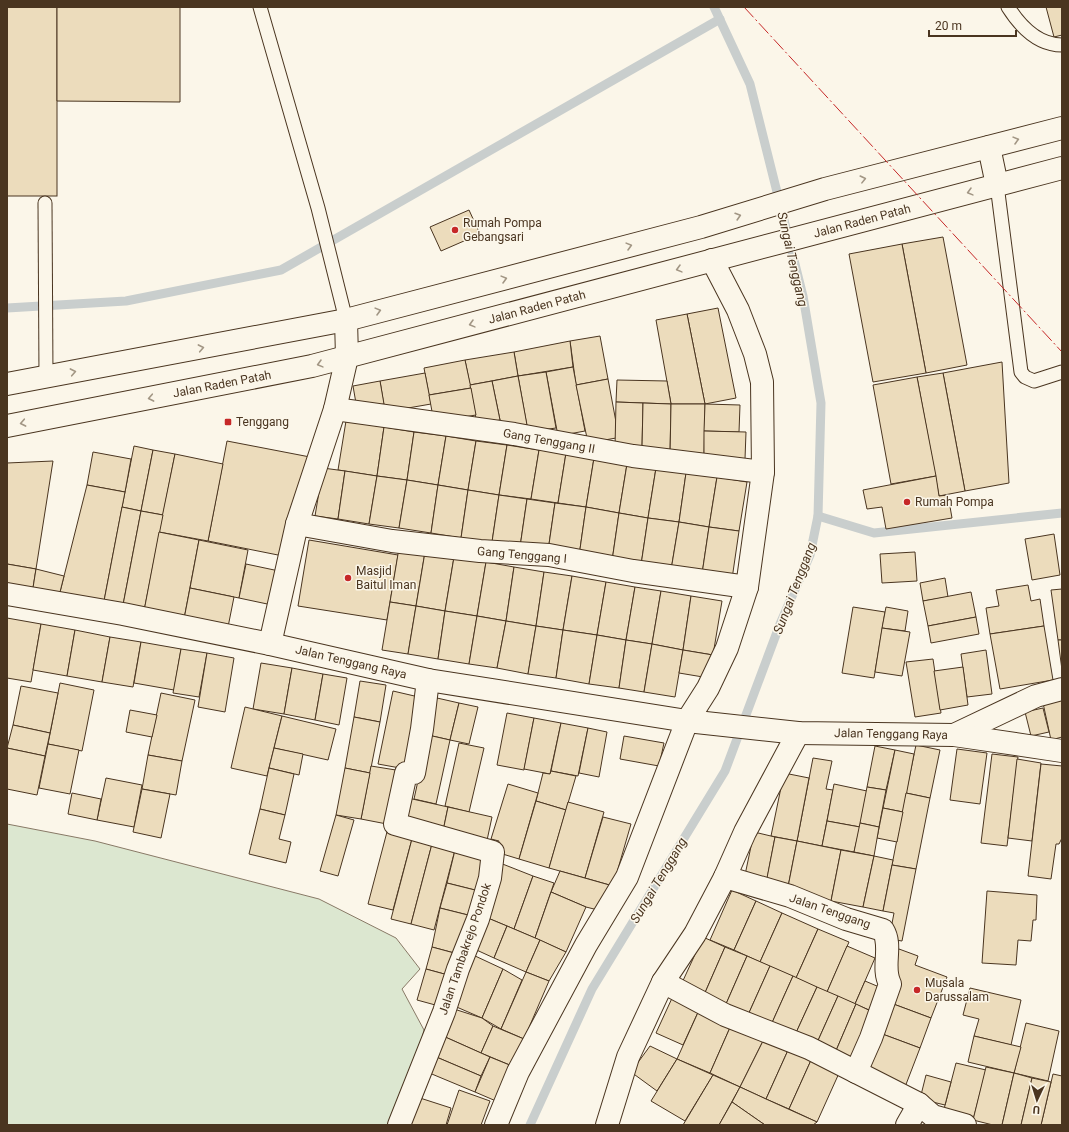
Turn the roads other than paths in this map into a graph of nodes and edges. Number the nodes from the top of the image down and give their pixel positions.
1 (260, 7) edge
2 (1008, 7) edge
3 (1062, 45) edge
4 (1062, 128) edge
5 (989, 147) junction
6 (1062, 168) edge
7 (997, 185) junction
8 (45, 203) dead end
9 (714, 260) junction
10 (346, 320) junction
11 (347, 357) junction
12 (1062, 372) edge
13 (46, 377) junction
14 (7, 384) edge
15 (335, 409) junction
16 (7, 426) edge
17 (763, 472) junction
18 (297, 524) junction
19 (746, 587) junction
20 (7, 594) edge
21 (270, 644) junction
22 (428, 680) junction
23 (1062, 689) edge
24 (691, 721) junction
25 (790, 732) junction
26 (954, 735) junction
27 (1062, 751) edge
28 (725, 877) junction
29 (663, 982) junction
30 (856, 1072) junction
31 (919, 1104) junction
32 (399, 1125) edge
33 (496, 1125) edge
34 (607, 1125) edge
35 (906, 1125) edge
36 (965, 1125) edge

1 - 10 lane
2 - 3 lane
5 -> 4 main road
5 - 7 main road
10 -> 5 main road
6 - 7 main road, Jalan Raden Patah
7 -> 9 main road, Jalan Raden Patah
7 - 12 lane
8 - 13 lane
9 -> 11 main road, Jalan Raden Patah
9 - 17 main road
10 - 11 main road
13 -> 10 main road
11 - 15 main road
11 -> 16 main road, Jalan Raden Patah
13 - 14 main road
15 - 17 main road, Gang Tenggang II
15 - 18 main road
17 - 19 main road
18 - 19 main road, Gang Tenggang I
18 - 21 main road
19 - 24 main road
20 - 21 main road, Jalan Tenggang Raya
21 - 22 main road, Jalan Tenggang Raya
22 - 24 main road, Jalan Tenggang Raya
22 - 32 main road, Jalan Tambakrejo Pondok
23 - 26 main road, Jalan Tenggang Raya
24 - 25 main road, Jalan Tenggang Raya
24 - 33 main road
25 - 26 main road, Jalan Tenggang Raya
25 - 28 main road
26 - 27 main road
28 - 29 main road
28 - 30 main road, Jalan Tenggang
29 - 30 main road
29 - 34 main road
30 - 31 main road
31 - 35 main road
31 - 36 main road

